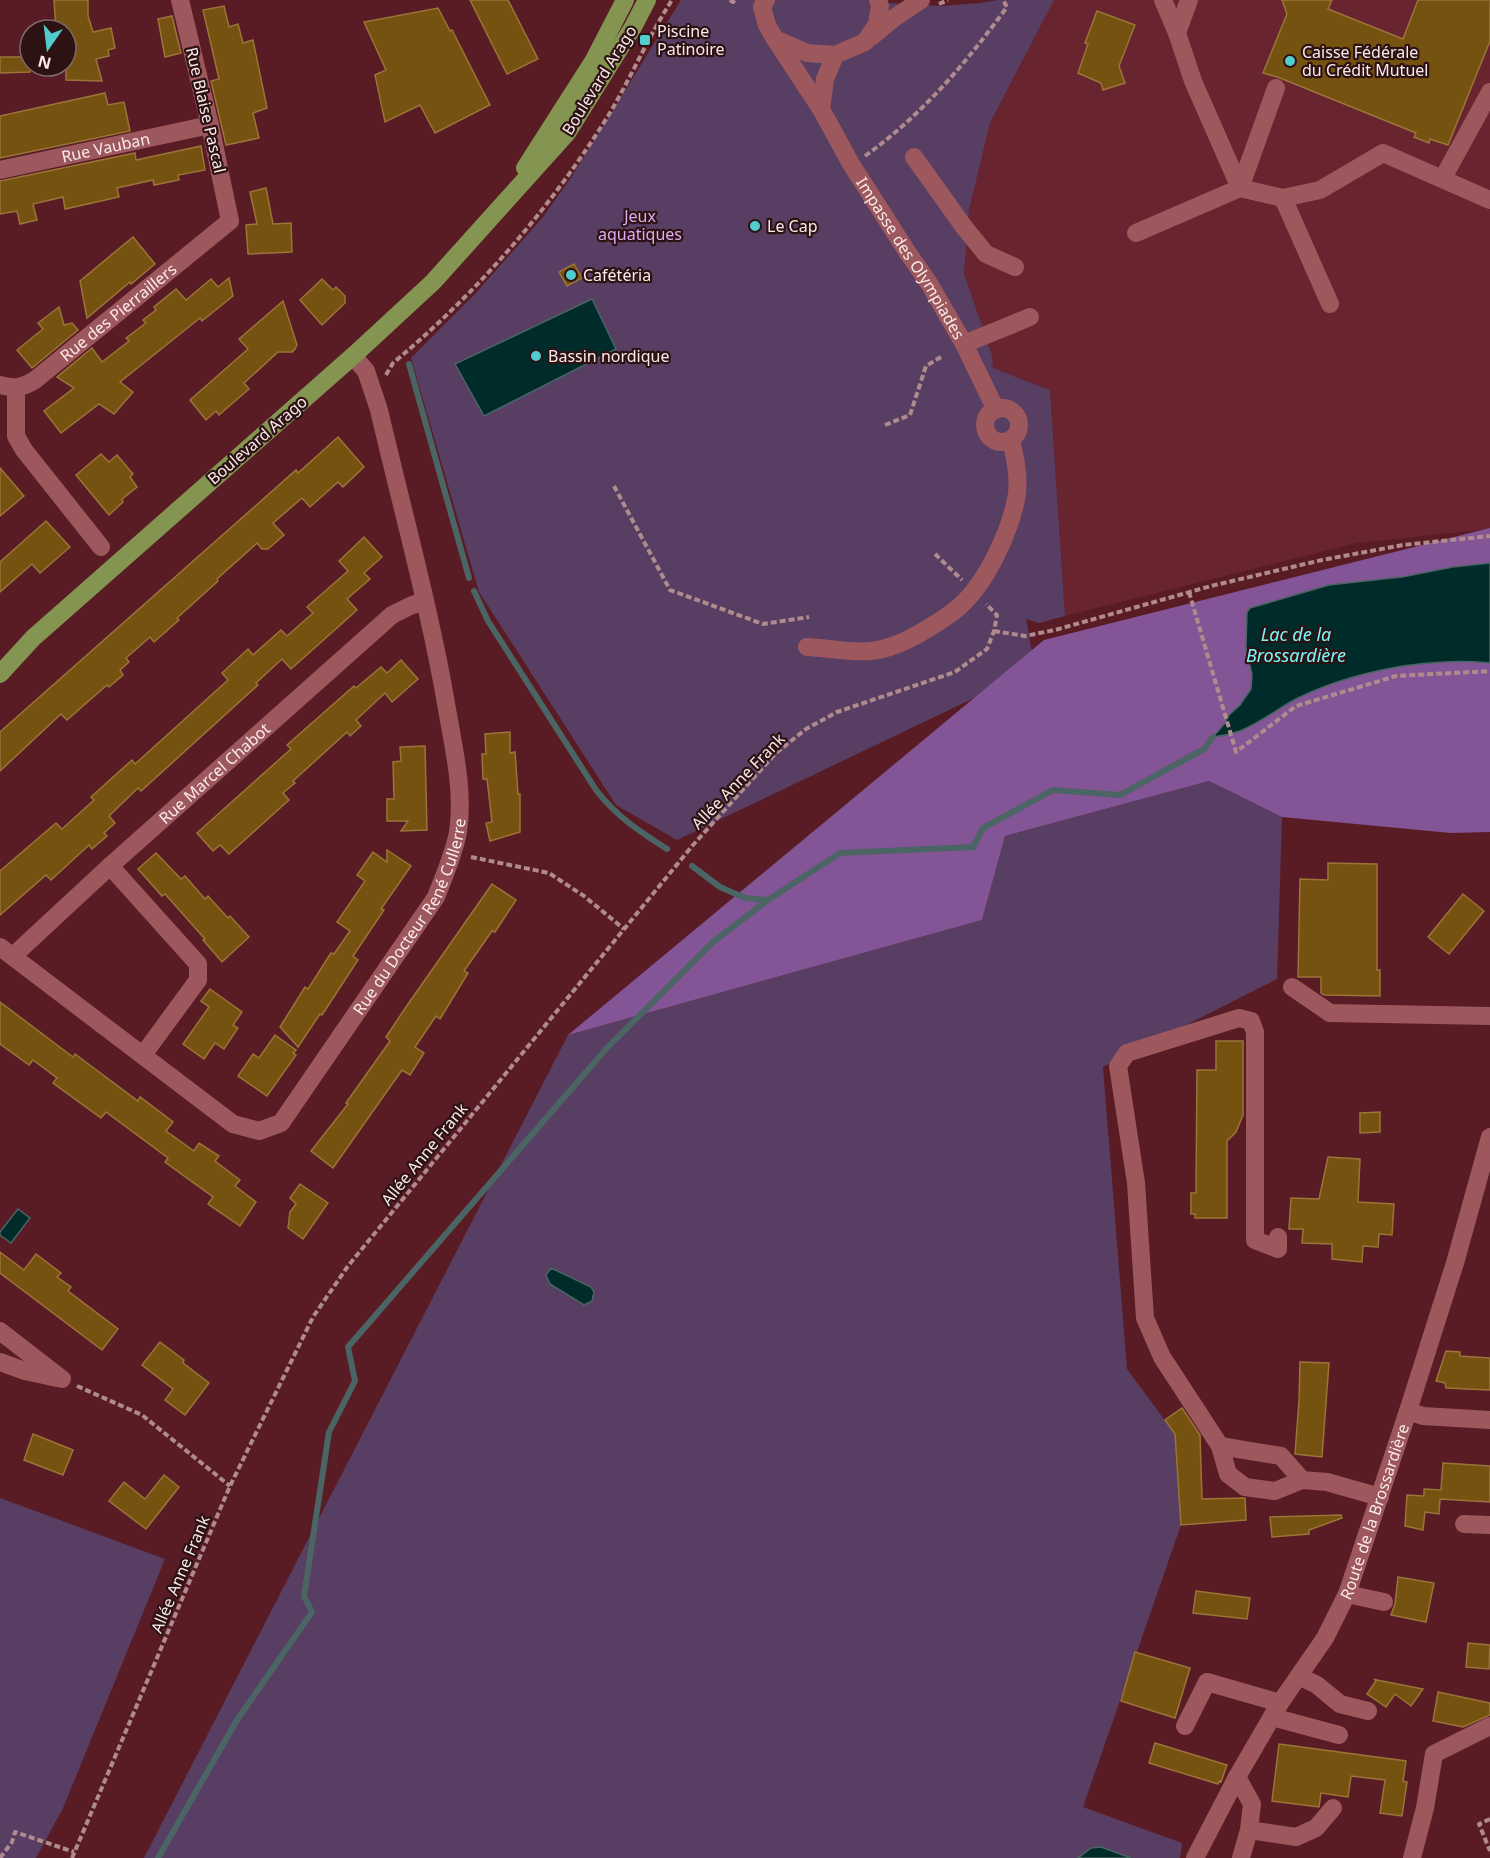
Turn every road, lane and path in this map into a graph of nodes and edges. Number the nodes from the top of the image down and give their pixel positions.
1 (180, 0) edge
2 (625, 0) edge
3 (646, 0) edge
4 (672, 0) edge
5 (730, 0) edge
6 (735, 0) edge
7 (750, 0) edge
8 (766, 0) edge
9 (878, 0) edge
10 (948, 0) edge
11 (1003, 0) edge
12 (1162, 0) edge
13 (1189, 0) edge
14 (927, 4) edge
15 (771, 32) junction
16 (1178, 33) junction
17 (865, 42) junction
18 (835, 55) junction
19 (1276, 88) dead end
20 (1490, 92) edge
21 (820, 109) junction
22 (210, 126) junction
23 (914, 157) dead end
24 (852, 164) junction
25 (0, 170) edge
26 (1443, 178) junction
27 (1240, 188) junction
28 (1283, 198) junction
29 (1490, 200) edge
30 (499, 210) junction
31 (230, 221) joint
32 (1137, 233) dead end
33 (1016, 267) dead end
34 (1330, 304) dead end
35 (1030, 317) dead end
36 (964, 344) junction
37 (353, 356) junction
38 (941, 357) dead end
39 (383, 376) dead end
40 (8, 386) edge
41 (885, 425) dead end
42 (614, 486) dead end
43 (1490, 536) edge
44 (101, 547) dead end
45 (1190, 592) junction
46 (424, 601) junction
47 (809, 617) dead end
48 (807, 647) dead end
49 (3, 668) edge
50 (1490, 671) edge
51 (452, 854) junction
52 (110, 866) junction
53 (624, 929) junction
54 (6, 951) edge
55 (1292, 987) dead end
56 (1490, 1016) edge
57 (143, 1055) junction
58 (1490, 1137) edge
59 (1278, 1237) dead end
60 (0, 1331) edge
61 (0, 1362) edge
62 (62, 1379) junction
63 (1408, 1411) junction
64 (1490, 1420) edge
65 (1220, 1446) junction
66 (1302, 1480) junction
67 (230, 1486) junction
68 (1380, 1497) junction
69 (1464, 1524) dead end
70 (1490, 1525) edge
71 (1347, 1594) junction
72 (1384, 1602) dead end
73 (1299, 1676) junction
74 (1276, 1710) junction
75 (1368, 1711) dead end
76 (1185, 1726) dead end
77 (1490, 1726) edge
78 (1339, 1735) dead end
79 (1237, 1777) junction
80 (1333, 1808) dead end
81 (1490, 1819) edge
82 (1249, 1830) junction
83 (1490, 1851) edge
84 (74, 1852) junction
85 (0, 1858) edge
86 (72, 1858) edge
87 (1195, 1858) edge
88 (1241, 1858) edge
89 (1412, 1858) edge

1 - 22 street, Rue Blaise Pascal
2 - 30 main road, Boulevard Arago
3 - 30 main road, Boulevard Arago
4 - 39 path
5 - 6 path
7 - 15 street, Impasse des Olympiades
8 - 15 street
9 - 17 street
10 - 14 path
11 - 24 path
12 - 16 street
13 - 16 street
14 - 17 street
15 - 18 street
15 - 21 street, Impasse des Olympiades
16 - 27 street
17 - 18 street
18 - 21 street
19 - 27 street
20 - 26 street
21 - 24 street, Impasse des Olympiades
22 - 25 street, Rue Vauban
22 - 31 street, Rue Blaise Pascal
23 - 33 street
24 - 36 street, Impasse des Olympiades
26 - 28 street
26 - 29 street
27 - 28 street
27 - 32 street
28 - 34 street
30 - 37 main road, Boulevard Arago
31 - 40 street, Rue des Pierraillers
35 - 36 street
36 - 48 street, Impasse des Olympiades
37 - 46 street, Rue du Docteur René Cullerre
37 - 49 main road, Boulevard Arago
38 - 41 path
40 - 44 street
42 - 47 path
43 - 45 path
45 - 50 path
45 - 53 path, Allée Anne Frank
46 - 51 street, Rue du Docteur René Cullerre
46 - 52 street, Rue Marcel Chabot
51 - 53 path
51 - 57 street, Rue du Docteur René Cullerre
52 - 54 street, Rue Marcel Chabot
52 - 57 street
53 - 67 path, Allée Anne Frank
54 - 57 street, Rue du Docteur René Cullerre
55 - 56 street
58 - 63 street, Route de la Brossardière
59 - 65 street
60 - 62 street
61 - 62 street
62 - 67 path
63 - 64 street
63 - 68 street, Route de la Brossardière
65 - 66 street
65 - 66 street
66 - 68 street
67 - 84 path, Allée Anne Frank
68 - 71 street, Route de la Brossardière
69 - 70 street
71 - 72 street
71 - 73 street, Route de la Brossardière
73 - 74 street, Route de la Brossardière
73 - 75 street
74 - 76 street
74 - 78 street
74 - 79 street, Route de la Brossardière
77 - 89 street
79 - 82 street
79 - 87 street, Route de la Brossardière
80 - 82 street
81 - 83 path
82 - 88 street
84 - 85 path
84 - 86 path, Allée Anne Frank

